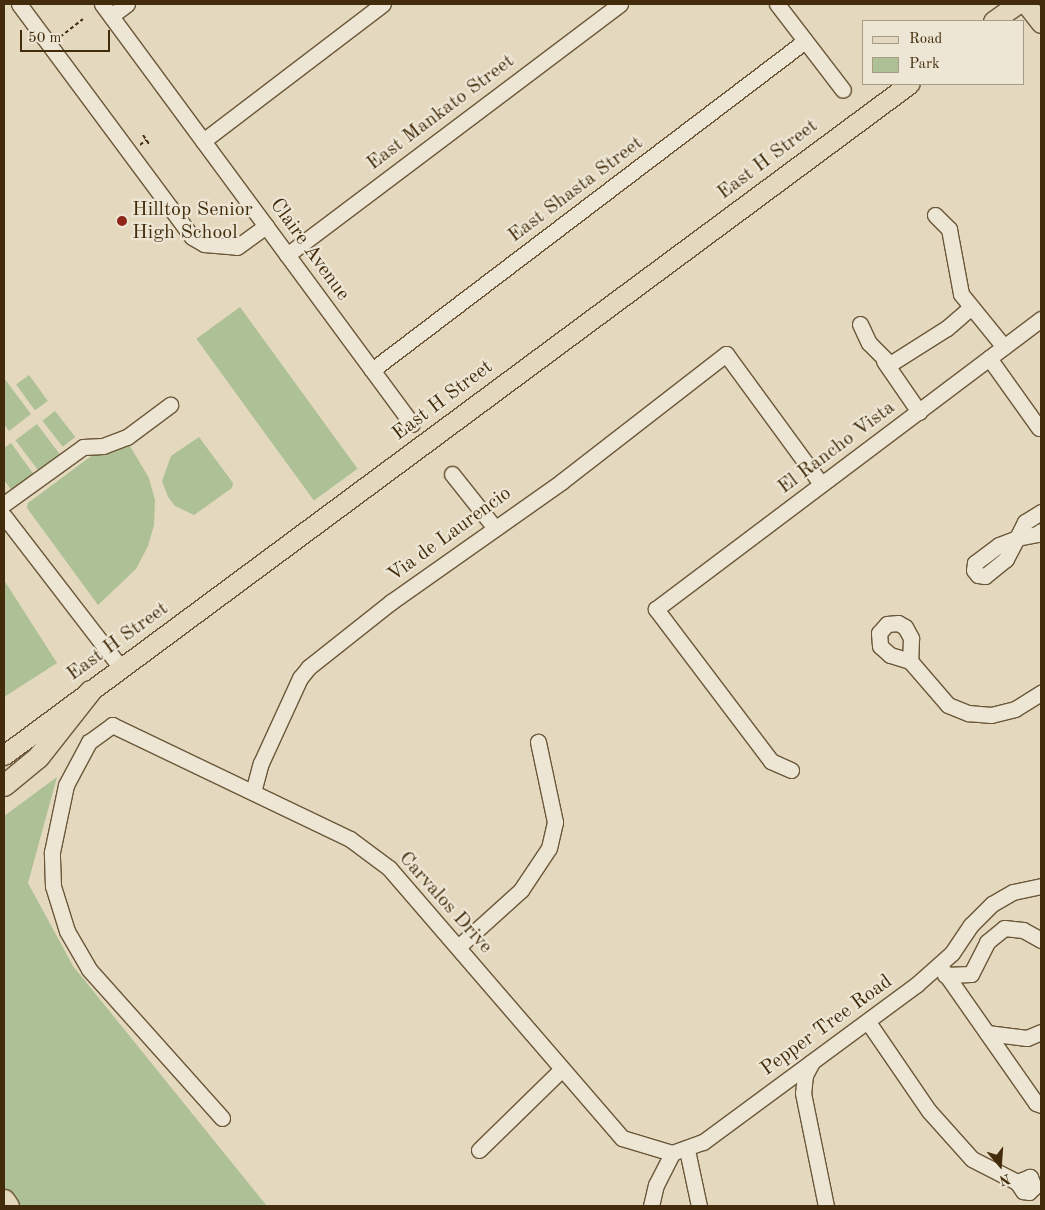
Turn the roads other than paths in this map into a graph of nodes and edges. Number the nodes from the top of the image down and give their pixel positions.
1 (19, 4) edge
2 (127, 4) edge
3 (383, 4) edge
4 (620, 4) edge
5 (777, 4) edge
6 (1017, 4) edge
7 (1026, 4) edge
8 (106, 10) edge
9 (994, 20) edge
10 (1041, 23) edge
11 (805, 41) junction
12 (908, 85) edge
13 (843, 90) dead end
14 (203, 141) junction
15 (935, 216) dead end
16 (266, 226) junction
17 (287, 254) junction
18 (970, 308) junction
19 (1041, 319) edge
20 (860, 324) dead end
21 (1004, 347) junction
22 (989, 358) junction
23 (884, 361) junction
24 (372, 370) junction
25 (170, 405) dead end
26 (919, 412) junction
27 (412, 424) dead end
28 (1040, 428) dead end
29 (452, 474) dead end
30 (821, 484) junction
31 (4, 504) edge
32 (1041, 512) edge
33 (4, 516) edge
34 (495, 528) junction
35 (1041, 530) edge
36 (910, 661) dead end
37 (121, 668) junction
38 (90, 691) junction
39 (1041, 693) edge
40 (538, 742) dead end
41 (4, 755) edge
42 (791, 770) dead end
43 (4, 785) edge
44 (253, 792) junction
45 (1041, 886) edge
46 (1041, 940) edge
47 (458, 947) junction
48 (942, 970) junction
49 (868, 1022) junction
50 (987, 1032) junction
51 (1041, 1032) edge
52 (812, 1061) junction
53 (561, 1070) junction
54 (1041, 1105) edge
55 (222, 1118) dead end
56 (478, 1150) dead end
57 (687, 1150) junction
58 (672, 1153) junction
59 (1017, 1182) dead end
60 (4, 1200) edge
61 (8, 1206) edge
62 (651, 1206) edge
63 (699, 1206) edge
64 (826, 1206) edge

1 - 16 street
2 - 8 street
3 - 14 street
4 - 17 street, East Mankato Street
5 - 11 street
6 - 9 main road
7 - 10 main road
8 - 14 street, Claire Avenue
11 - 13 street
11 - 24 street, East Shasta Street
12 - 37 main road, East H Street
14 - 16 street, Claire Avenue
15 - 18 street
16 - 17 street, Claire Avenue
17 - 24 street, Claire Avenue
18 - 21 street
18 - 23 street
19 - 21 street, El Rancho Vista
20 - 23 street
21 - 22 street, El Rancho Vista
22 - 26 street, El Rancho Vista
22 - 28 street
23 - 26 street
24 - 27 street, Claire Avenue
25 - 31 street
26 - 30 street, El Rancho Vista
29 - 34 street
30 - 34 street, Via de Laurencio
30 - 42 street, El Rancho Vista
32 - 35 street
33 - 37 street
34 - 44 street, Via de Laurencio
36 - 39 street
37 - 38 main road, East H Street
38 - 41 main road, East H Street
38 - 43 highway
40 - 47 street
44 - 47 street, Carvalos Drive
44 - 55 street, Carvalos Drive
45 - 48 street, Pepper Tree Road
46 - 48 street
47 - 53 street, Carvalos Drive
48 - 49 street, Pepper Tree Road
48 - 50 street
49 - 52 street, Pepper Tree Road
49 - 59 street
50 - 51 street
50 - 54 street
52 - 57 street, Pepper Tree Road
52 - 64 street
53 - 56 street
53 - 58 street, Carvalos Drive
57 - 58 street, Pepper Tree Road
57 - 63 street
58 - 62 street
60 - 61 highway

